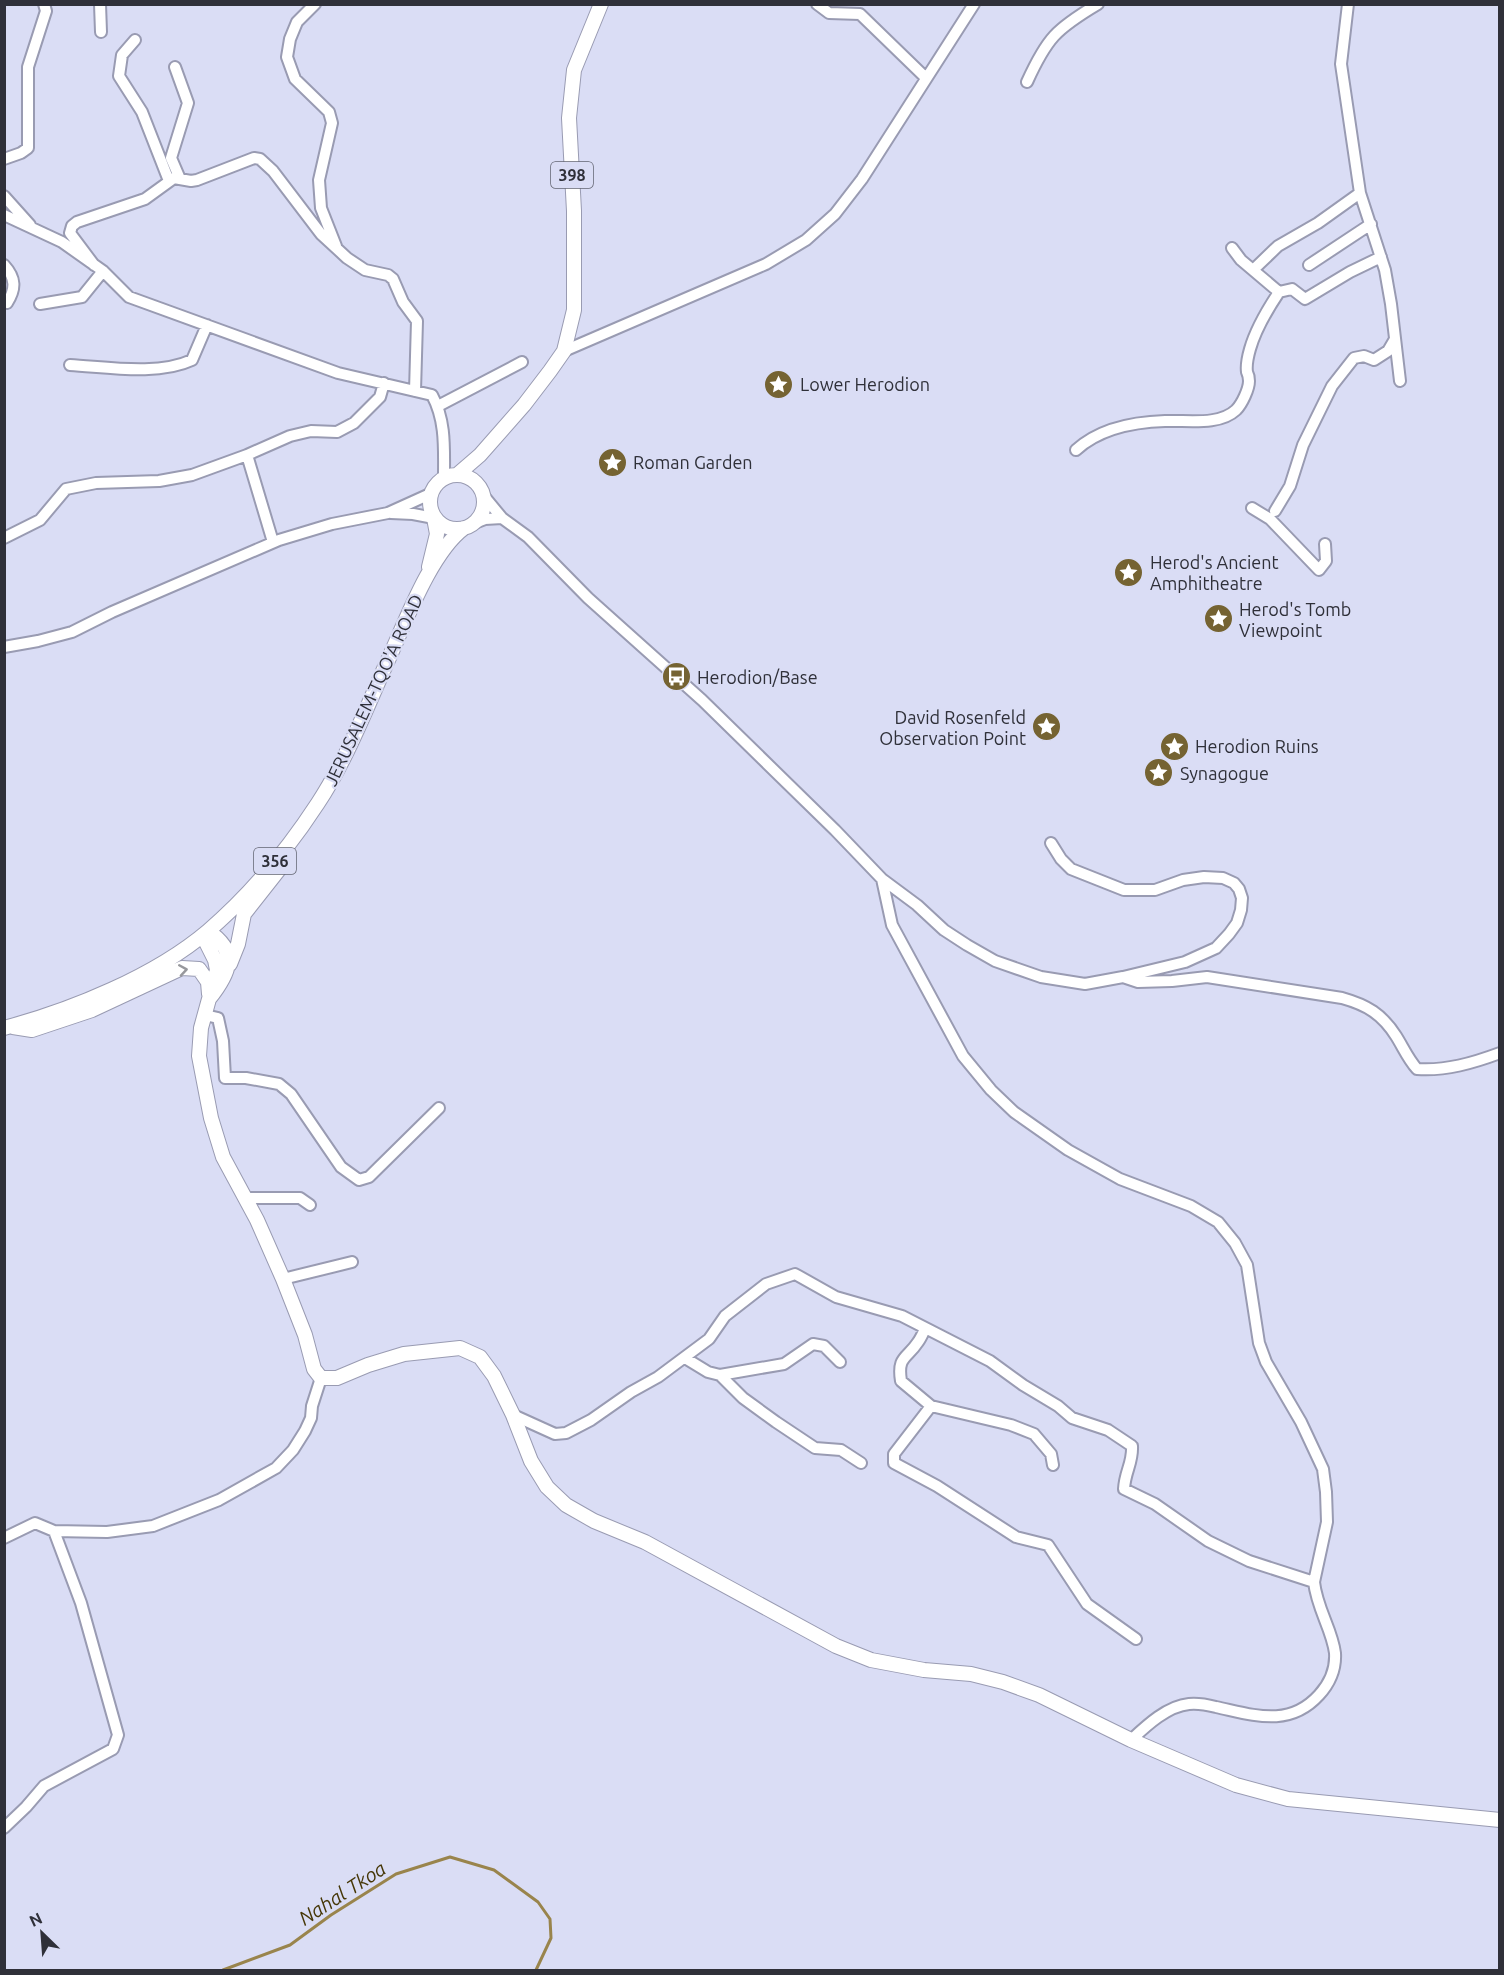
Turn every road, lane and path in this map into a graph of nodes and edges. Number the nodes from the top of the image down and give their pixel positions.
1 (44, 4) edge
2 (100, 4) edge
3 (315, 4) edge
4 (601, 4) edge
5 (817, 4) edge
6 (974, 4) edge
7 (1098, 4) edge
8 (1348, 4) edge
9 (101, 32) dead end
10 (135, 40) dead end
11 (175, 68) dead end
12 (926, 78) junction
13 (1027, 82) dead end
14 (4, 159) edge
15 (175, 180) junction
16 (1360, 194) junction
17 (4, 196) edge
18 (4, 215) edge
19 (1371, 225) junction
20 (33, 229) junction
21 (1232, 248) dead end
22 (337, 249) junction
23 (1381, 257) junction
24 (1309, 265) dead end
25 (4, 266) edge
26 (99, 268) junction
27 (1252, 270) junction
28 (1279, 292) junction
29 (7, 303) dead end
30 (40, 304) dead end
31 (207, 325) junction
32 (1395, 338) junction
33 (564, 351) junction
34 (522, 362) dead end
35 (70, 365) dead end
36 (1400, 381) dead end
37 (384, 383) junction
38 (415, 391) junction
39 (438, 406) junction
40 (1076, 450) dead end
41 (247, 455) junction
42 (480, 455) junction
43 (458, 474) junction
44 (444, 477) junction
45 (476, 482) junction
46 (430, 494) junction
47 (483, 495) junction
48 (1252, 508) dead end
49 (1275, 511) dead end
50 (388, 513) junction
51 (434, 518) junction
52 (502, 518) junction
53 (468, 526) junction
54 (4, 538) edge
55 (273, 542) junction
56 (1325, 544) dead end
57 (427, 575) junction
58 (4, 647) edge
59 (304, 822) junction
60 (1051, 843) dead end
61 (882, 879) junction
62 (208, 931) junction
63 (230, 964) junction
64 (1123, 977) junction
65 (209, 999) junction
66 (205, 1015) junction
67 (8, 1027) edge
68 (1500, 1053) edge
69 (439, 1108) dead end
70 (245, 1198) junction
71 (310, 1205) dead end
72 (352, 1262) dead end
73 (283, 1279) junction
74 (925, 1329) junction
75 (684, 1358) junction
76 (840, 1362) dead end
77 (720, 1375) junction
78 (321, 1378) junction
79 (930, 1406) junction
80 (513, 1415) junction
81 (861, 1463) dead end
82 (1053, 1465) dead end
83 (54, 1531) junction
84 (4, 1538) edge
85 (1314, 1582) junction
86 (1136, 1639) dead end
87 (1131, 1740) junction
88 (1500, 1821) edge
89 (4, 1828) edge

1 - 14 street
2 - 9 street
3 - 22 street
4 - 33 main road, 398
5 - 12 street
6 - 12 street
7 - 13 street
8 - 16 street
10 - 15 street
11 - 15 street
12 - 33 street
15 - 22 street
15 - 26 street
16 - 19 street
16 - 27 street
17 - 20 street
18 - 20 street
19 - 23 street
19 - 24 street
20 - 26 street
21 - 27 street
22 - 38 street
23 - 28 street
23 - 32 street
25 - 29 street
26 - 30 street
26 - 31 street
27 - 28 street
28 - 40 street
31 - 35 street
31 - 37 street
32 - 36 street
32 - 49 street
33 - 42 main road, 398
34 - 39 street
37 - 38 street
37 - 41 street
38 - 39 street
39 - 44 street
41 - 54 street
41 - 55 street
42 - 43 main road, 398
42 - 45 main road
43 - 44 main road
43 - 45 main road
44 - 46 main road
45 - 47 main road
46 - 50 street
46 - 51 main road
47 - 52 street
47 - 53 main road
48 - 56 street
50 - 51 street
50 - 55 street
51 - 53 main road
51 - 57 main road, JERUSALEM-TQO'A ROAD / 356
52 - 53 street
52 - 61 street
53 - 57 main road, JERUSALEM-TQO'A ROAD / 356
55 - 58 street
57 - 59 main road, JERUSALEM-TQO'A ROAD / 356
59 - 62 main road, JERUSALEM-TQO'A ROAD / 356
59 - 63 main road
60 - 64 street
61 - 64 street
61 - 85 street
62 - 63 main road
62 - 65 main road
62 - 67 main road, JERUSALEM-TQO'A ROAD / 356
63 - 65 main road
64 - 68 street
65 - 66 main road
67 -> 65 main road
66 - 69 street
66 - 70 main road
70 - 71 street
70 - 73 main road
72 - 73 street
73 - 78 main road
74 - 75 street
74 - 79 street
74 - 85 street
75 - 77 street
75 - 80 street
76 - 77 street
77 - 81 street
78 - 80 main road
78 - 83 street
79 - 82 street
79 - 86 street
80 - 87 main road
83 - 84 street
83 - 89 street
85 - 87 street
87 - 88 main road

